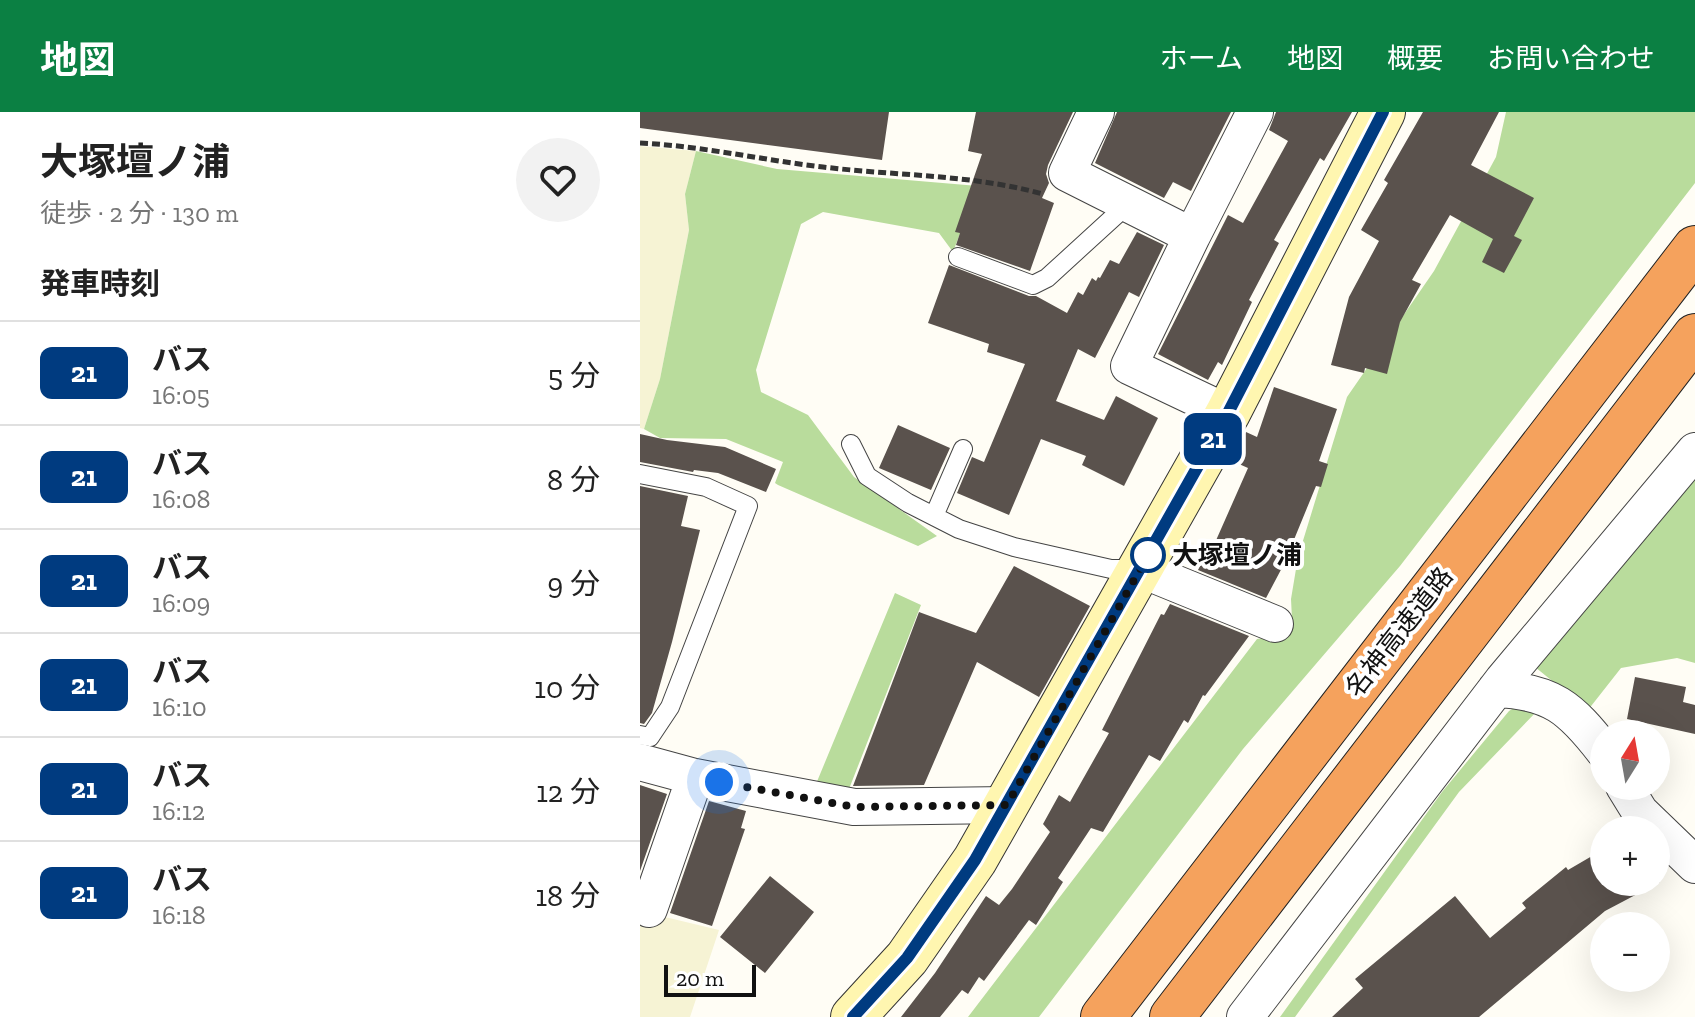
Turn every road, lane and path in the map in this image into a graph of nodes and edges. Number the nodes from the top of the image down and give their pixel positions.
1 (1096, 112) edge
2 (1255, 112) edge
3 (1383, 112) edge
4 (640, 143) edge
5 (1067, 173) junction
6 (1128, 204) junction
7 (1192, 236) junction
8 (1695, 248) edge
9 (958, 257) dead end
10 (1695, 336) edge
11 (1228, 413) junction
12 (851, 444) dead end
13 (963, 449) dead end
14 (1695, 451) edge
15 (640, 474) edge
16 (934, 516) junction
17 (1140, 569) junction
18 (1275, 624) dead end
19 (1496, 689) junction
20 (640, 735) edge
21 (1590, 736) edge
22 (640, 762) edge
23 (695, 777) junction
24 (1633, 800) edge
25 (1007, 805) junction
26 (1695, 865) edge
27 (649, 909) dead end
28 (853, 1017) edge
29 (1103, 1017) edge
30 (1172, 1017) edge
31 (1245, 1017) edge

1 - 5 street
2 - 7 street
3 - 11 street
4 - 5 path
5 - 6 street
6 - 7 street
6 - 9 lane
7 - 11 street
8 - 29 highway, 名神高速道路
10 - 30 highway, 名神高速道路
11 - 17 street
12 - 16 lane
13 - 16 lane
14 - 19 street
15 - 20 lane
16 - 17 lane
17 - 18 street
17 - 25 street
19 - 21 street
19 - 31 street
22 - 23 street
23 - 25 street
23 - 27 street
24 - 26 street
25 - 28 street

